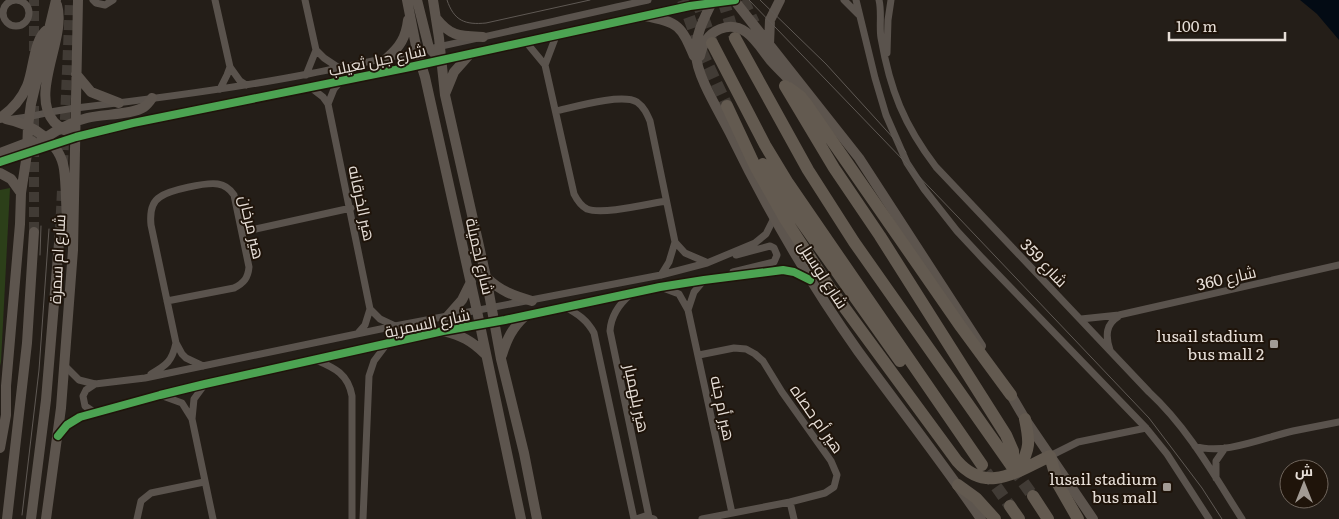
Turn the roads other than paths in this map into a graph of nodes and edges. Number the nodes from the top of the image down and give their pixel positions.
1 (78, 0) edge
2 (93, 0) edge
3 (112, 0) edge
4 (215, 0) edge
5 (305, 0) edge
6 (407, 0) edge
7 (417, 0) edge
8 (433, 0) edge
9 (648, 0) edge
10 (734, 0) edge
11 (780, 0) edge
12 (844, 0) edge
13 (856, 0) edge
14 (879, 0) edge
15 (891, 0) edge
16 (56, 1) edge
17 (712, 2) edge
18 (409, 12) junction
19 (645, 16) junction
20 (860, 16) junction
21 (436, 18) junction
22 (49, 28) junction
23 (483, 36) junction
24 (556, 36) junction
25 (735, 38) tunnel mouth
26 (526, 42) junction
27 (712, 43) tunnel mouth
28 (769, 45) junction
29 (440, 46) junction
30 (429, 48) junction
31 (316, 50) junction
32 (417, 51) junction
33 (470, 54) junction
34 (387, 58) junction
35 (437, 61) junction
36 (887, 63) junction
37 (422, 65) junction
38 (545, 65) junction
39 (698, 66) junction
40 (230, 67) junction
41 (339, 68) junction
42 (76, 74) junction
43 (306, 75) junction
44 (340, 82) junction
45 (246, 85) junction
46 (310, 87) junction
47 (220, 89) junction
48 (445, 95) junction
49 (152, 98) junction
50 (119, 103) junction
51 (328, 104) junction
52 (76, 108) junction
53 (556, 111) junction
54 (48, 112) junction
55 (823, 112) junction
56 (2, 119) edge
57 (76, 121) junction
58 (28, 122) junction
59 (60, 127) junction
60 (76, 137) junction
61 (46, 139) junction
62 (28, 143) junction
63 (0, 153) edge
64 (28, 154) junction
65 (0, 162) edge
66 (0, 173) edge
67 (21, 193) junction
68 (666, 201) junction
69 (351, 208) junction
70 (774, 218) junction
71 (60, 231) tunnel mouth
72 (34, 232) tunnel mouth
73 (242, 232) junction
74 (675, 242) junction
75 (73, 250) junction
76 (707, 262) junction
77 (1339, 266) edge
78 (661, 275) junction
79 (486, 277) junction
80 (704, 280) junction
81 (810, 280) junction
82 (471, 282) junction
83 (660, 287) junction
84 (633, 293) junction
85 (167, 301) junction
86 (532, 301) junction
87 (564, 307) junction
88 (493, 308) junction
89 (370, 309) junction
90 (688, 310) junction
91 (478, 311) junction
92 (1119, 315) junction
93 (525, 316) junction
94 (447, 318) junction
95 (1081, 319) junction
96 (495, 322) junction
97 (480, 325) junction
98 (395, 326) junction
99 (443, 332) junction
100 (355, 335) junction
101 (176, 343) junction
102 (386, 345) junction
103 (1110, 350) junction
104 (486, 355) junction
105 (699, 355) junction
106 (501, 359) junction
107 (316, 360) junction
108 (64, 365) junction
109 (203, 366) junction
110 (145, 378) junction
111 (95, 384) junction
112 (205, 384) junction
113 (3, 390) edge
114 (160, 394) junction
115 (1011, 395) junction
116 (94, 412) junction
117 (192, 419) junction
118 (1025, 419) junction
119 (1339, 422) edge
120 (1146, 428) junction
121 (58, 436) junction
122 (1195, 446) junction
123 (0, 448) edge
124 (1225, 448) junction
125 (971, 450) junction
126 (1050, 456) junction
127 (982, 465) tunnel mouth
128 (1016, 469) junction
129 (1216, 479) junction
130 (204, 482) junction
131 (958, 485) junction
132 (1033, 496) tunnel mouth
133 (790, 502) junction
134 (1010, 506) tunnel mouth
135 (732, 513) junction
136 (652, 518) edge
137 (7, 519) edge
138 (31, 519) edge
139 (46, 519) edge
140 (137, 519) edge
141 (212, 519) edge
142 (352, 519) edge
143 (363, 519) edge
144 (521, 519) edge
145 (538, 519) edge
146 (635, 519) edge
147 (702, 519) edge
148 (794, 519) edge
149 (981, 519) edge
150 (995, 519) edge
151 (1019, 519) edge
152 (1048, 519) edge
153 (1078, 519) edge
154 (1093, 519) edge
155 (1209, 519) edge
156 (1242, 519) edge

1 - 42 street, شارع ام سمرة
2 - 3 street
4 - 40 street
5 - 31 street
6 - 18 street, شارع لجميلة
7 - 30 street
8 - 21 street, شارع لجميلة
9 - 23 street, شارع جبل ثعيلب
10 - 17 street, شارع جبل ثعيلب
10 - 28 street
11 - 28 street
12 - 20 street
13 - 20 street
14 - 36 street, شارع 359
15 - 36 street
16 - 22 street
16 - 54 street
17 - 19 street, شارع جبل ثعيلب
17 - 39 street, شارع لوسيل
18 - 32 street, شارع لجميلة
18 - 34 street
19 - 24 street, شارع جبل ثعيلب
19 - 39 street
20 - 120 street
21 - 23 street
21 - 29 street, شارع لجميلة
22 - 56 street
22 - 58 street
23 - 29 street, شارع جبل ثعيلب
24 - 26 street, شارع جبل ثعيلب
24 - 38 street
25 - 128 highway
26 - 33 street, شارع جبل ثعيلب
26 - 38 street
27 - 125 highway, شارع لوسيل
28 - 55 street
29 - 30 street, شارع جبل ثعيلب
29 - 35 street, شارع لجميلة
30 - 32 street, شارع جبل ثعيلب
30 - 35 street
31 - 41 street
31 - 43 street
32 - 34 street, شارع جبل ثعيلب
32 - 35 street
32 - 37 street, شارع لجميلة
33 - 35 street, شارع جبل ثعيلب
33 - 48 street
34 - 41 street, شارع جبل ثعيلب
35 - 37 street, شارع جبل ثعيلب
35 - 48 street, شارع لجميلة
36 - 95 street, شارع 359
37 - 44 street, شارع جبل ثعيلب
37 - 82 street, شارع لجميلة
38 - 53 street
39 - 55 street
39 - 70 street, شارع لوسيل
40 - 45 street
40 - 47 street
41 - 43 street, شارع جبل ثعيلب
42 - 50 street
42 - 52 street, شارع ام سمرة
43 - 45 street, شارع جبل ثعيلب
44 - 46 street, شارع جبل ثعيلب
44 - 51 street
45 - 47 street, شارع جبل ثعيلب
46 - 51 street
46 - 60 street, شارع جبل ثعيلب
47 - 49 street, شارع جبل ثعيلب
48 - 79 street, شارع لجميلة
49 - 50 street, شارع جبل ثعيلب
49 - 57 street
50 - 52 street, شارع جبل ثعيلب
51 - 69 street, هير الخرقانه
52 - 54 street, شارع جبل ثعيلب
52 - 57 street, شارع ام سمرة
52 - 59 street
53 - 68 street
53 - 68 street
54 - 58 street, شارع جبل ثعيلب
54 - 59 street
55 - 115 street
56 - 58 street
57 - 59 street
57 - 60 street, شارع ام سمرة
58 - 61 street
58 - 62 street
59 - 60 street
59 - 61 street
60 - 61 street, شارع جبل ثعيلب
60 - 75 street, شارع ام سمرة
61 - 62 street
61 - 64 street
61 - 75 street
62 - 63 street
62 - 64 street
64 - 65 street
64 - 67 street
66 - 67 street
67 - 113 street
68 - 74 street
69 - 73 street
69 - 89 street, هير الخرقانه
70 - 76 street, شارع السمرية
70 - 81 street, شارع لوسيل
71 - 138 street, شارع ام سمرة
72 - 137 street, شارع ام سمرة
73 - 85 street, هير مرخان
73 - 85 street, هير مرخان
74 - 76 street
74 - 78 street
75 - 108 street, شارع ام سمرة
76 - 78 street, شارع السمرية
76 - 80 street
77 - 92 street, شارع 360
78 - 86 street, شارع السمرية
79 - 86 street
79 - 88 street, شارع لجميلة
80 - 81 street, شارع السمرية
80 - 83 street, شارع السمرية
80 - 90 street
81 - 131 street, شارع لوسيل
82 - 91 street, شارع لجميلة
82 - 94 street
83 - 84 street, شارع السمرية
83 - 90 street, هير أم جنه
84 - 87 street, شارع السمرية
84 - 136 street, هير بلهمبار
85 - 101 street, هير مرخان
86 - 88 street, شارع السمرية
87 - 93 street, شارع السمرية
87 - 146 street, هير بلهمبار
88 - 91 street, شارع السمرية
88 - 96 street, شارع لجميلة
89 - 98 street
89 - 100 street
90 - 105 street, هير أم جنه
91 - 94 street, شارع السمرية
91 - 97 street, شارع لجميلة
92 - 95 street, شارع 360
92 - 103 street
93 - 96 street, شارع السمرية
93 - 106 street
94 - 98 street, شارع السمرية
95 - 103 street, شارع 359
96 - 97 street, شارع السمرية
96 - 106 street, شارع لجميلة
97 - 99 street, شارع السمرية
97 - 104 street, شارع لجميلة
98 - 100 street, شارع السمرية
99 - 102 street, شارع السمرية
99 - 104 street
100 - 109 street, شارع السمرية
101 - 109 street, هير مرخان
101 - 110 street
102 - 107 street, شارع السمرية
102 - 143 street
103 - 122 street, شارع 359
104 - 144 street, شارع لجميلة
105 - 133 street, هير أم حصاه
105 - 135 street, هير أم جنه
106 - 145 street, شارع لجميلة
107 - 112 street, شارع السمرية
107 - 142 street
108 - 111 street
108 - 121 street, شارع ام سمرة
109 - 110 street, شارع السمرية
110 - 111 street, شارع السمرية
111 - 116 street
112 - 114 street, شارع السمرية
112 - 117 street
113 - 123 street
114 - 116 street, شارع السمرية
114 - 117 street
115 - 118 street
115 - 128 highway
116 - 121 street, شارع السمرية
117 - 130 street
118 - 126 street
118 - 128 highway
119 - 124 street
120 - 126 street
120 - 155 street
121 - 139 street, شارع ام سمرة
122 - 124 street
122 - 129 street, شارع 359
124 - 129 street
125 - 127 highway, شارع لوسيل
125 - 128 highway
126 - 128 highway
126 - 153 highway
126 - 154 street
129 - 156 street, شارع 359
130 - 140 street
130 - 141 street
131 - 149 street, شارع لوسيل
131 - 150 highway
132 - 152 highway
133 - 135 street, هير أم حصاه
133 - 148 street
134 - 151 highway
135 - 147 street, هير أم حصاه
136 - 146 street

